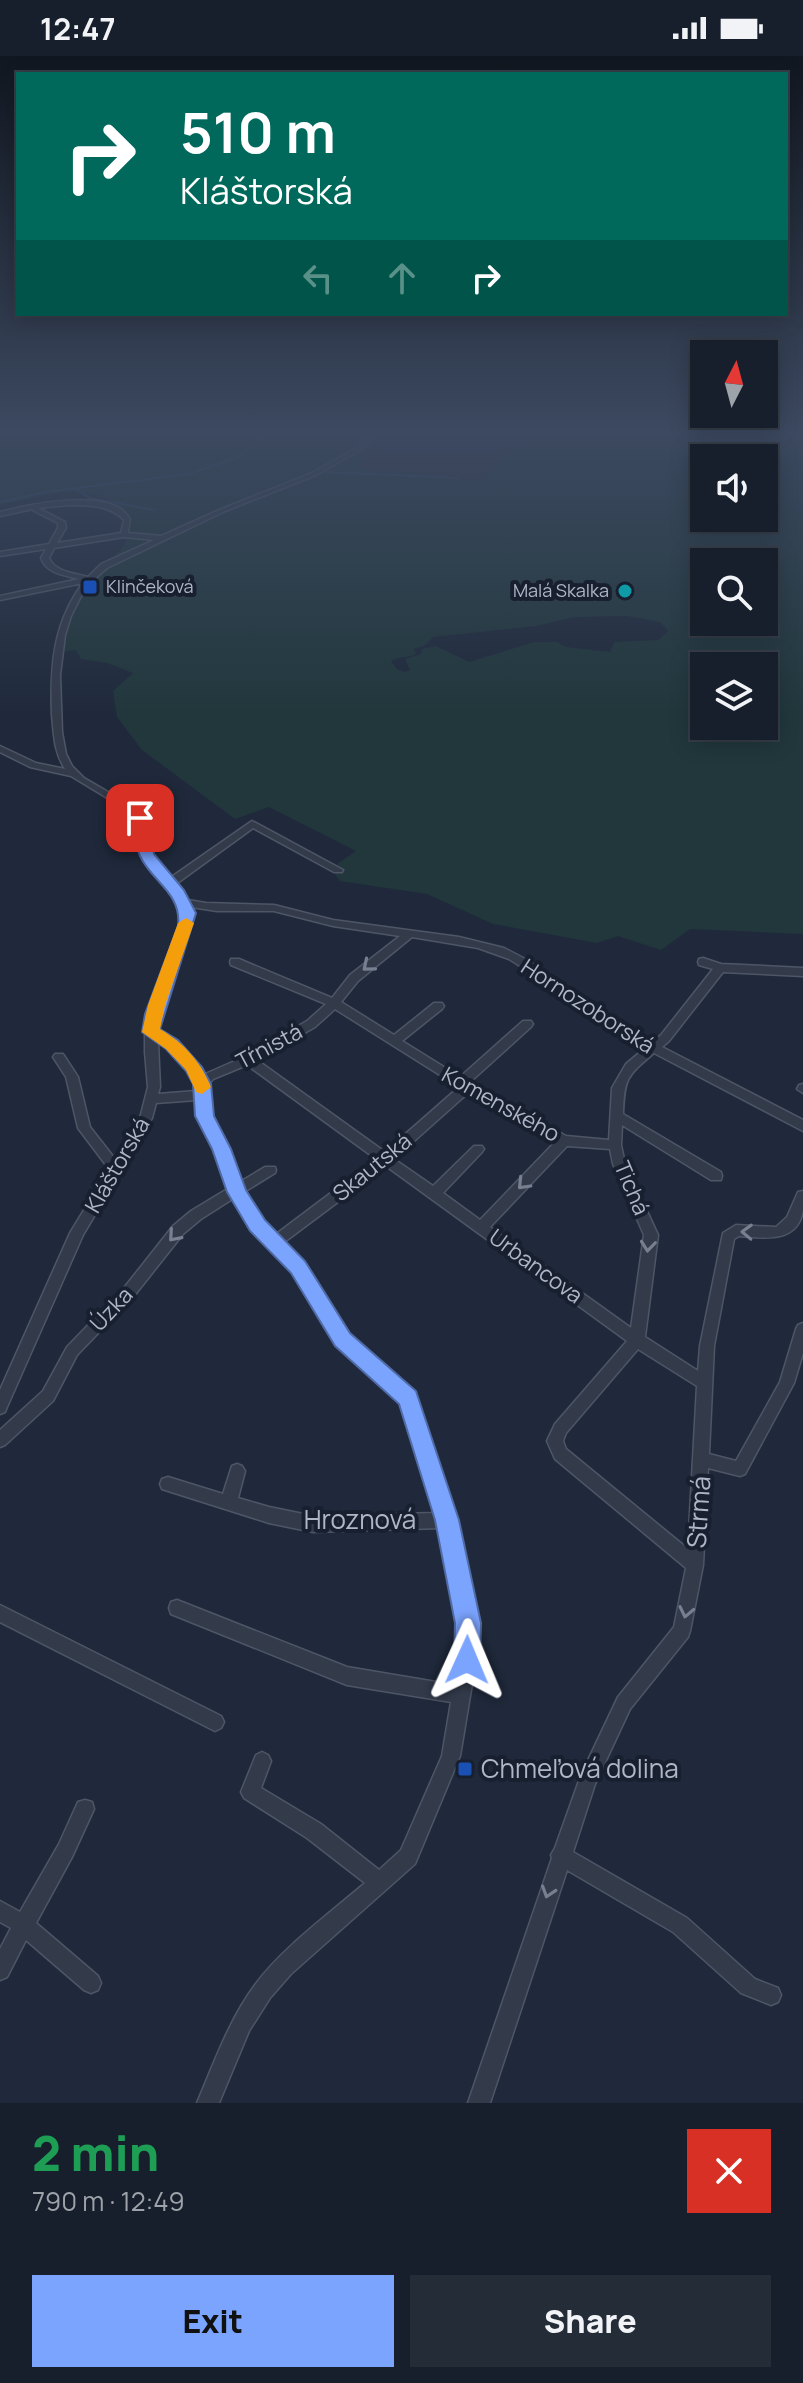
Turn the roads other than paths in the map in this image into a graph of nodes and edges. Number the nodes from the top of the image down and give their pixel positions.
1 (62, 527) edge
2 (126, 527) edge
3 (189, 527) edge
4 (124, 535) junction
5 (162, 538) junction
6 (52, 545) junction
7 (0, 554) edge
8 (89, 580) junction
9 (0, 598) edge
10 (0, 749) edge
11 (74, 774) junction
12 (338, 870) dead end
13 (170, 883) junction
14 (184, 902) junction
15 (218, 909) junction
16 (186, 926) junction
17 (408, 935) junction
18 (235, 962) dead end
19 (703, 962) dead end
20 (720, 968) junction
21 (803, 972) edge
22 (334, 1003) junction
23 (438, 1006) dead end
24 (527, 1024) dead end
25 (151, 1032) junction
26 (394, 1041) junction
27 (652, 1048) junction
28 (59, 1057) dead end
29 (248, 1060) junction
30 (464, 1085) junction
31 (202, 1090) junction
32 (153, 1099) junction
33 (618, 1117) junction
34 (803, 1126) edge
35 (564, 1141) junction
36 (615, 1145) junction
37 (478, 1149) dead end
38 (387, 1158) junction
39 (116, 1169) junction
40 (270, 1170) dead end
41 (716, 1176) dead end
42 (237, 1192) junction
43 (435, 1193) junction
44 (803, 1196) edge
45 (482, 1226) junction
46 (274, 1243) junction
47 (803, 1329) edge
48 (637, 1340) junction
49 (706, 1384) junction
50 (0, 1407) edge
51 (0, 1440) edge
52 (703, 1460) junction
53 (237, 1471) dead end
54 (168, 1484) dead end
55 (229, 1501) junction
56 (447, 1520) junction
57 (695, 1565) junction
58 (177, 1608) dead end
59 (0, 1613) edge
60 (462, 1695) junction
61 (215, 1722) dead end
62 (262, 1761) dead end
63 (85, 1809) dead end
64 (560, 1855) junction
65 (379, 1882) junction
66 (0, 1911) edge
67 (22, 1924) junction
68 (0, 1970) edge
69 (91, 1983) dead end
70 (771, 1995) dead end
71 (208, 2103) edge
72 (479, 2103) edge

1 - 6 street
2 - 4 street
3 - 5 street
4 - 5 street
4 - 6 street
5 - 8 street
6 - 7 street
6 - 8 street
8 - 9 street
8 - 11 street
10 - 11 street
11 - 13 street
12 - 13 street
13 - 14 street
14 - 15 street, Hornozoborská
14 - 16 street, Kláštorská
15 - 16 street, Hornozoborská
15 - 17 street, Hornozoborská
16 - 25 street, Kláštorská
17 -> 22 street, Tŕnistá
17 - 27 street, Hornozoborská
18 - 22 street, Tŕnistá
19 - 20 street
20 - 21 street
20 - 27 street, Tichá
22 - 26 street, Komenského
22 - 29 street, Tŕnistá
23 - 26 street
24 - 30 street, Skautská
25 - 31 street
25 - 32 street, Kláštorská
26 - 30 street, Komenského
27 - 33 street, Tichá
27 - 34 street, Hornozoborská
28 - 39 street
29 - 31 street, Tŕnistá
29 - 38 street, Urbancova
30 - 35 street, Komenského
30 - 38 street, Skautská
31 - 32 street
31 - 42 street
32 - 39 street, Kláštorská
33 - 36 street, Tichá
33 - 41 street
35 - 36 street, Komenského
35 -> 45 street
36 -> 48 street, Tichá
37 - 43 street
38 - 43 street, Urbancova
38 - 46 street, Skautská
39 - 50 street, Kláštorská
40 - 42 street
42 - 46 street
42 -> 51 street, Úzka
43 - 45 street, Urbancova
44 -> 49 street, Strmá
45 - 48 street, Urbancova
46 - 56 street
47 - 52 street
48 - 49 street, Urbancova
48 - 57 street
49 - 52 street, Strmá
52 - 57 street, Strmá
53 - 55 street
54 - 55 street, Hroznová
55 - 56 street, Hroznová
56 - 60 street
57 -> 64 street, Strmá
58 - 60 street
59 - 61 street
60 - 65 street
62 - 65 street
63 - 67 street
64 - 70 street
64 -> 72 street, Strmá
65 - 71 street
66 - 67 street
67 - 68 street
67 - 69 street

